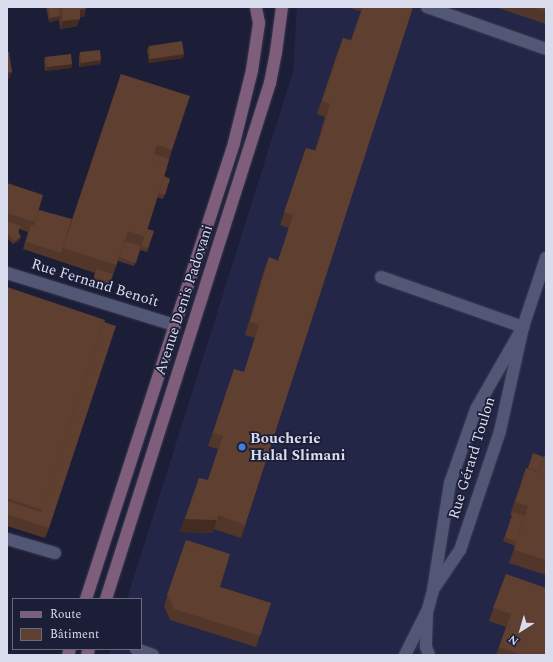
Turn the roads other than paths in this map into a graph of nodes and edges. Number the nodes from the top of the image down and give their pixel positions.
1 (256, 7) edge
2 (282, 7) edge
3 (427, 7) edge
4 (546, 49) edge
5 (546, 258) edge
6 (7, 273) edge
7 (381, 277) dead end
8 (174, 324) junction
9 (523, 327) junction
10 (7, 539) edge
11 (54, 553) dead end
12 (433, 590) junction
13 (86, 598) edge
14 (106, 598) edge
15 (428, 609) junction
16 (139, 650) edge
17 (153, 655) edge
18 (405, 655) edge
19 (429, 655) edge

1 - 8 main road, Avenue Denis Padovani
2 - 14 main road, Avenue Denis Padovani
3 - 4 street
5 - 9 street, Rue Gérard Toulon
6 - 8 street, Rue Fernand Benoît
7 - 9 street
8 - 13 main road, Avenue Denis Padovani
9 - 12 street, Rue Gérard Toulon
9 - 12 street, Rue Gérard Toulon
10 - 11 street
12 - 15 street, Rue Gérard Toulon
15 - 18 street, Rue Gérard Toulon
15 - 19 street, Rue Gérard Toulon
16 - 17 street

